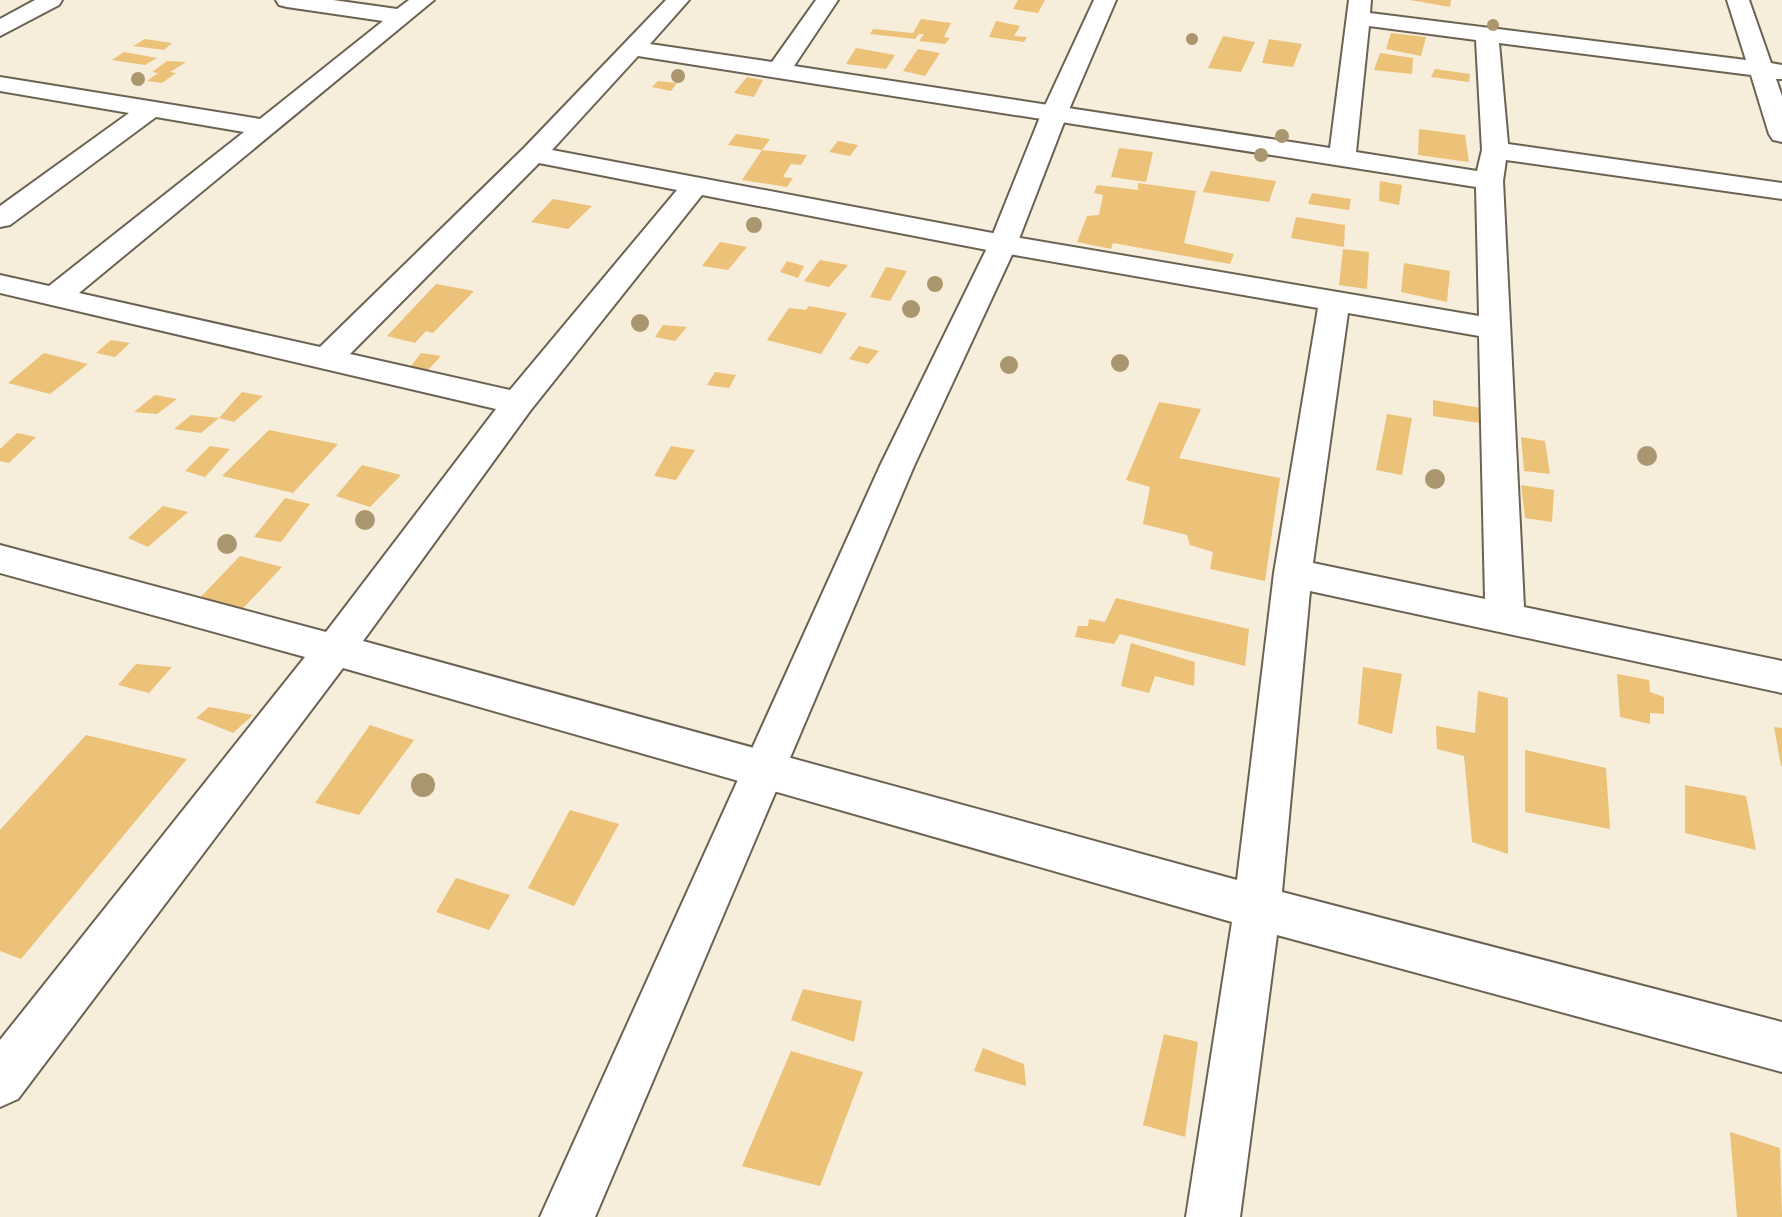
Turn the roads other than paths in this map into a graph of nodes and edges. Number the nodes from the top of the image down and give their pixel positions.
1 (51, 0) edge
2 (423, 0) edge
3 (678, 0) edge
4 (827, 0) edge
5 (1105, 0) edge
6 (1738, 0) edge
7 (298, 1) edge
8 (1358, 9) edge
9 (402, 17) junction
10 (0, 29) edge
11 (1487, 33) junction
12 (632, 48) junction
13 (779, 70) junction
14 (1771, 70) edge
15 (0, 84) edge
16 (149, 110) junction
17 (1055, 112) junction
18 (263, 127) junction
19 (1782, 134) edge
20 (1495, 150) junction
21 (533, 155) junction
22 (1342, 157) junction
23 (1489, 181) junction
24 (695, 186) junction
25 (1782, 191) edge
26 (0, 219) edge
27 (1003, 244) junction
28 (0, 284) edge
29 (55, 296) junction
30 (1334, 302) junction
31 (1496, 329) junction
32 (328, 358) junction
33 (518, 403) junction
34 (0, 559) edge
35 (1293, 573) junction
36 (1504, 619) junction
37 (335, 649) junction
38 (1782, 677) edge
39 (765, 769) junction
40 (1257, 908) junction
41 (1782, 1047) edge
42 (0, 1081) edge
43 (567, 1217) edge
44 (1213, 1217) edge

1 - 10 street
2 - 9 street
3 - 12 street
4 - 13 street
5 - 17 street
6 - 14 street
7 - 9 street
8 - 11 street
8 - 22 street
9 - 18 street
11 - 14 street
11 - 20 street
12 - 13 street
12 - 21 street
13 - 17 street
14 - 19 street
15 - 16 street
16 - 18 street
16 - 26 street
17 - 22 street
17 - 27 street
18 - 29 street
20 - 23 street
20 - 25 street
21 - 24 street
21 - 32 street
22 - 23 street
23 - 31 street
24 - 27 street
24 - 33 street
27 - 30 street
27 - 39 street
28 - 29 street
29 - 32 street
30 - 31 street
30 - 35 street
31 - 36 street
32 - 33 street
33 - 37 street
34 - 37 street
35 - 36 street
35 - 40 street
36 - 38 street
37 - 39 street
37 - 42 street
39 - 40 street
39 - 43 street
40 - 41 street
40 - 44 street

